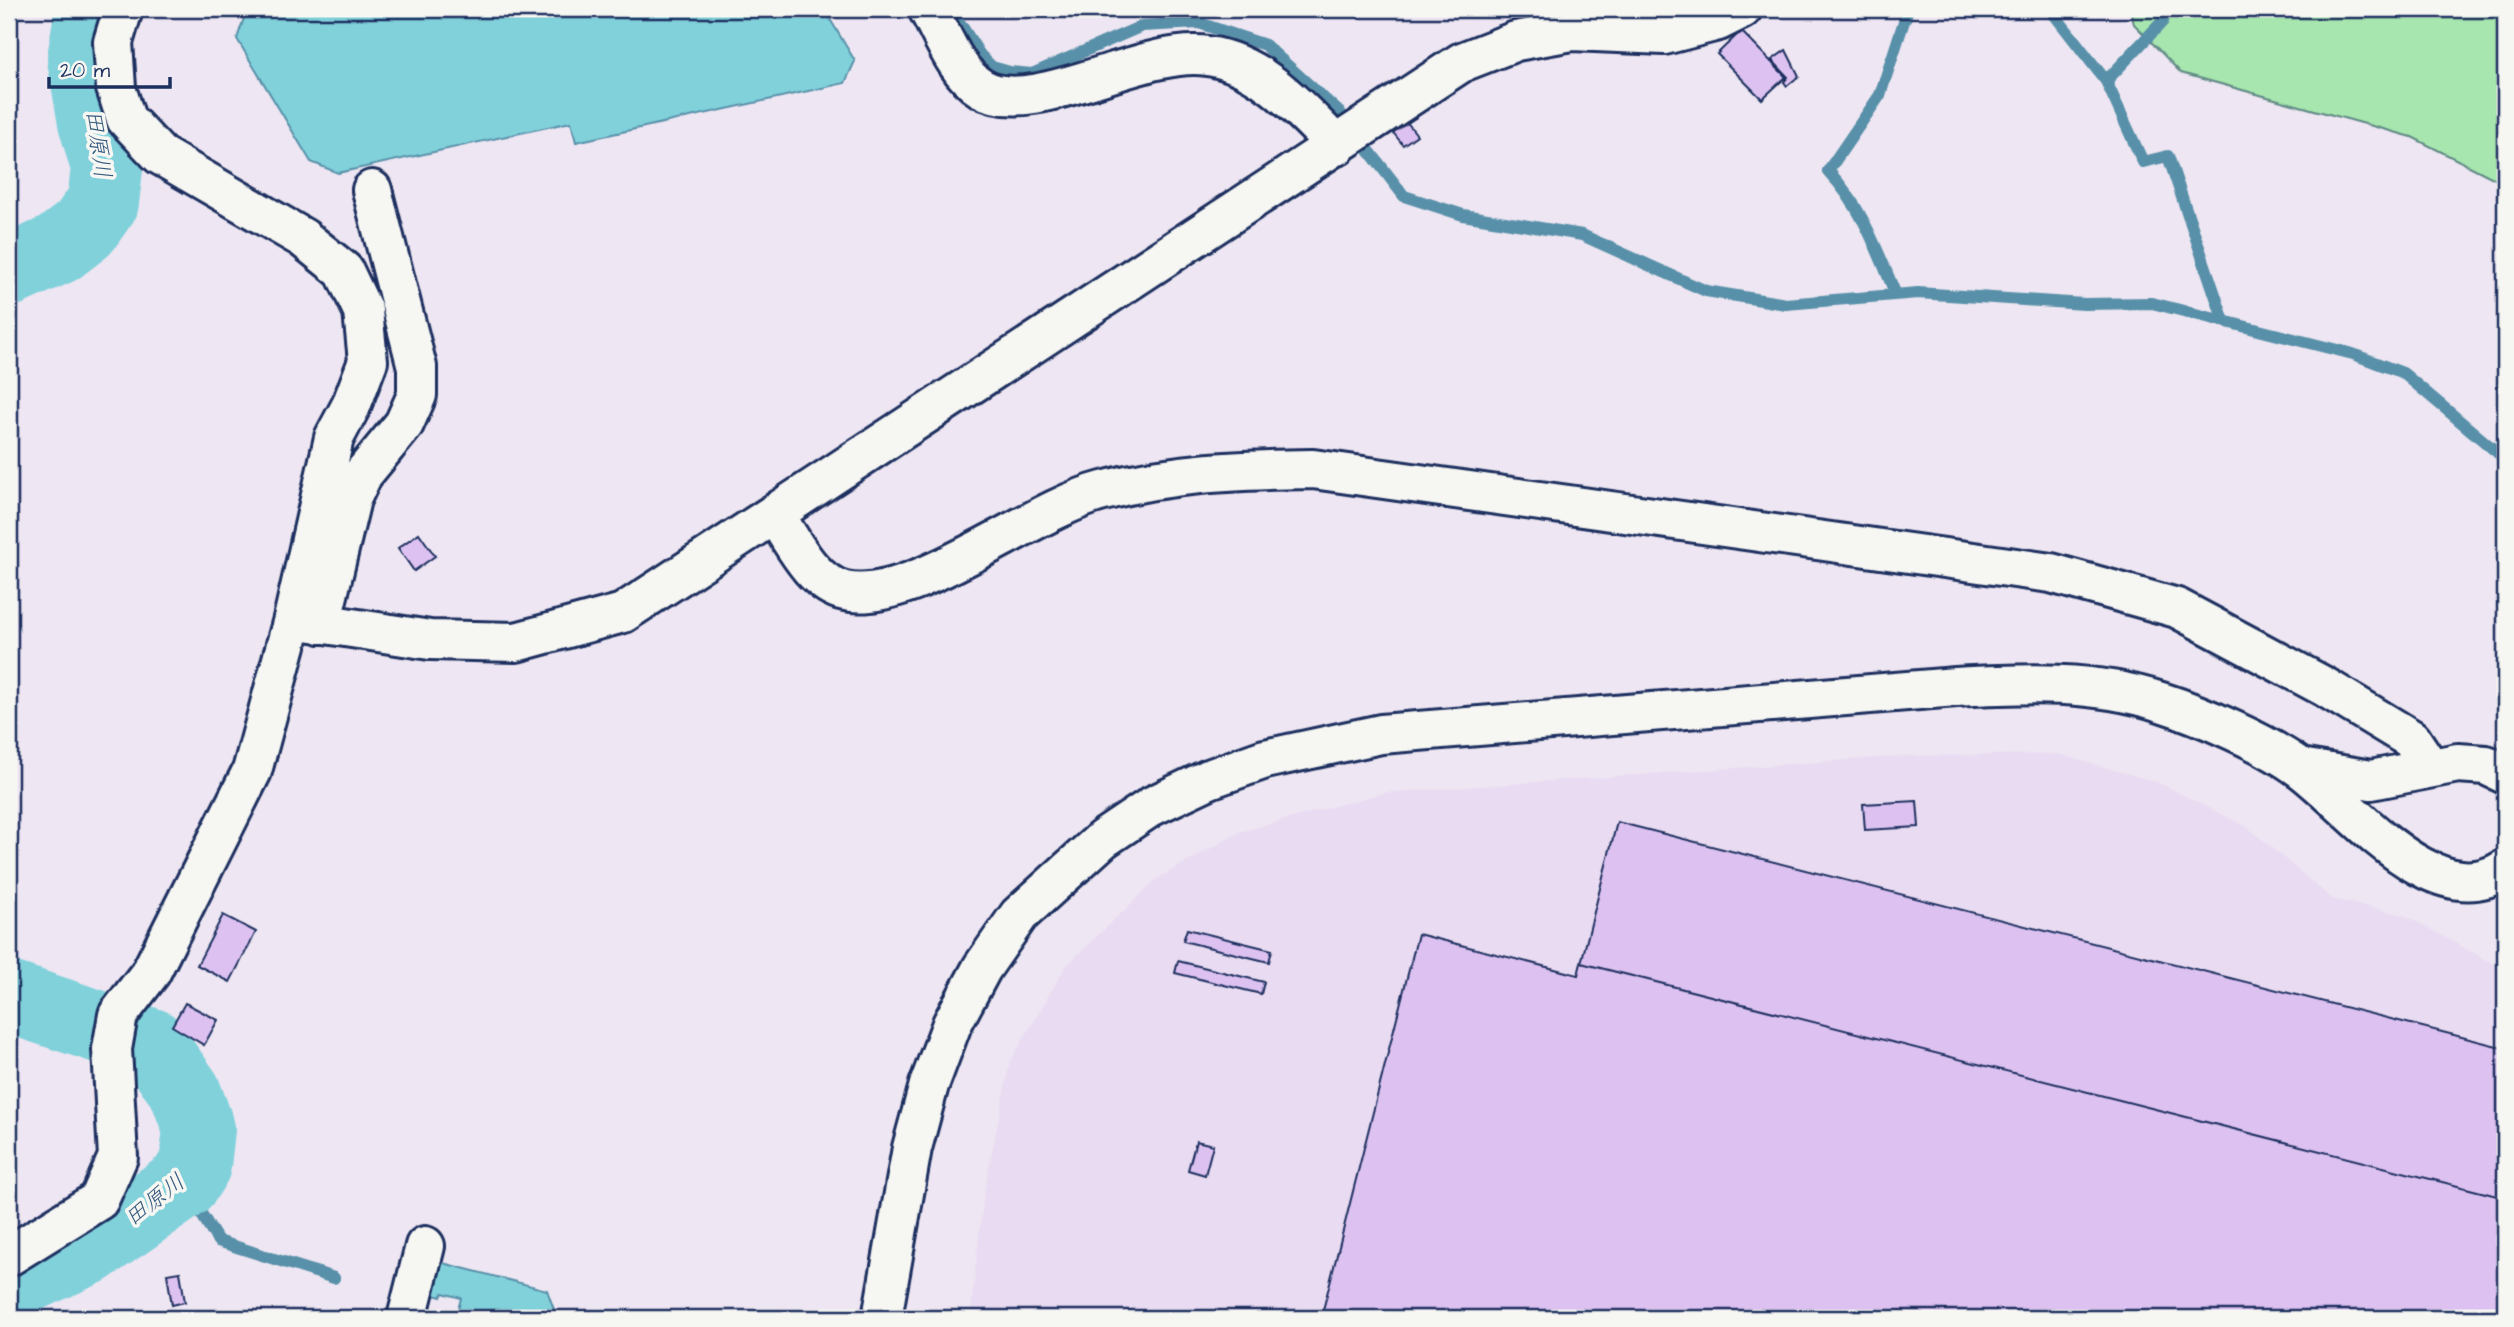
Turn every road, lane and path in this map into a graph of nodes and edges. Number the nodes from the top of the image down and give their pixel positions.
1 (123, 9) edge
2 (928, 9) edge
3 (1742, 9) edge
4 (1352, 136) junction
5 (372, 190) dead end
6 (775, 515) junction
7 (307, 621) junction
8 (2429, 766) junction
9 (2300, 768) junction
10 (2505, 774) edge
11 (2505, 869) edge
12 (425, 1246) dead end
13 (9, 1256) edge
14 (407, 1318) edge
15 (882, 1318) edge

1 - 7 street
2 - 4 street
3 - 4 street
4 - 6 street
5 - 7 street
6 - 7 street
6 - 8 street
7 - 13 street
8 - 9 street
8 - 10 street
9 - 11 street
9 - 15 street
12 - 14 street

